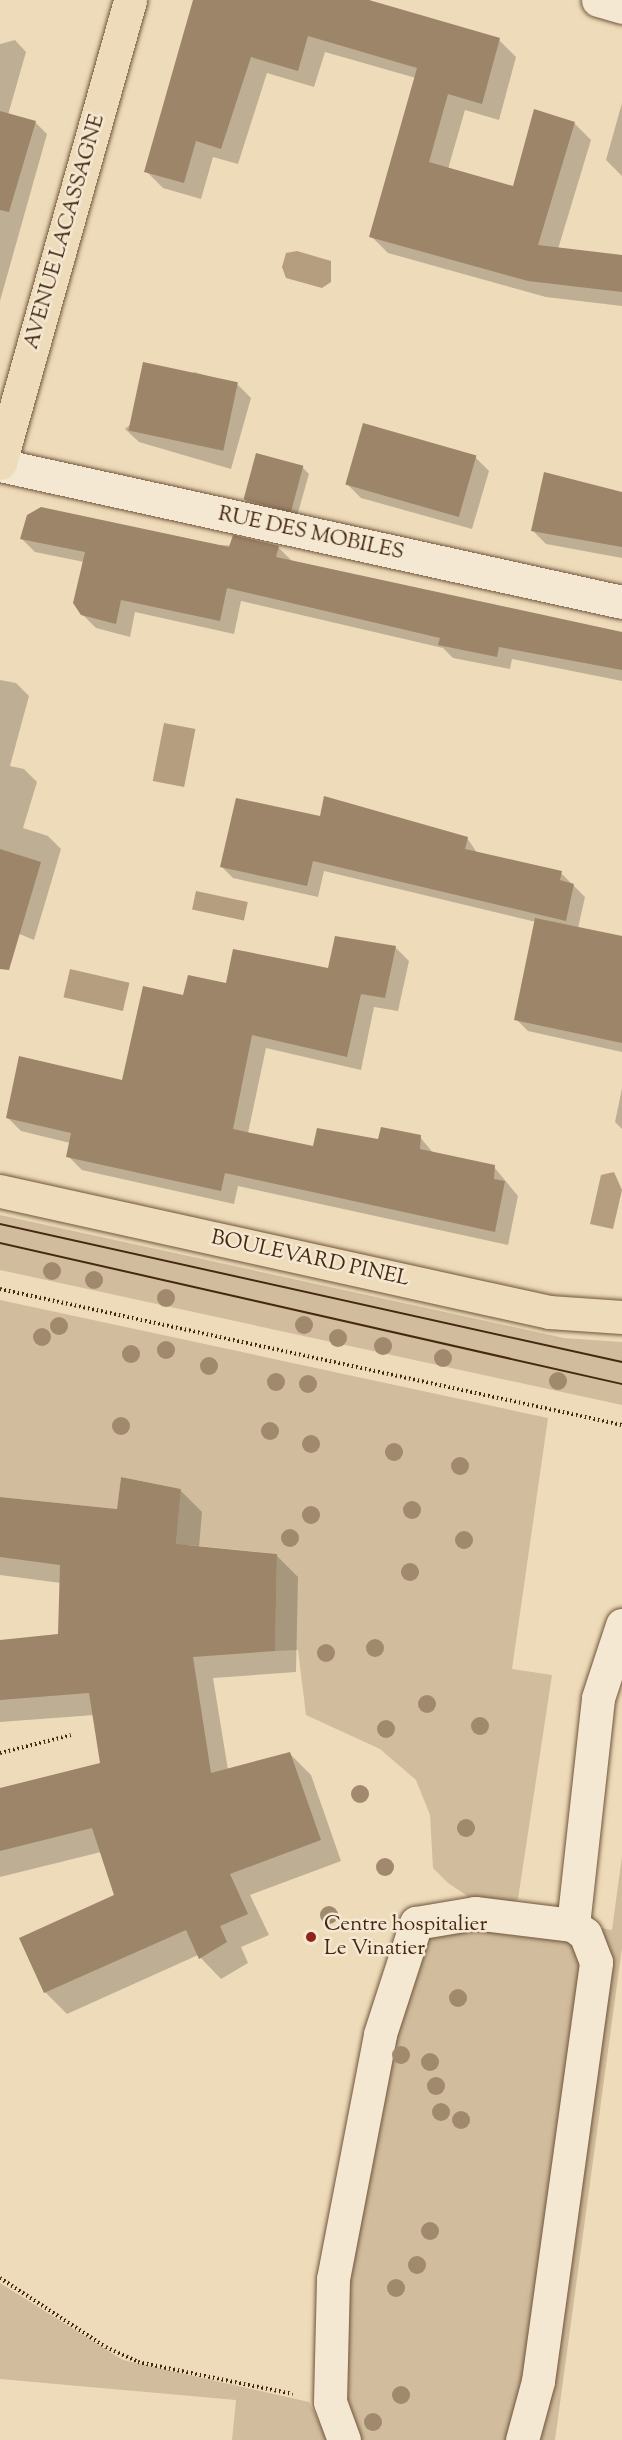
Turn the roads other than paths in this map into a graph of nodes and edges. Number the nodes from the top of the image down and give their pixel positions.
1 (130, 0) edge
2 (598, 0) edge
3 (622, 7) edge
4 (0, 464) edge
5 (622, 602) edge
6 (0, 1191) edge
7 (622, 1317) edge
8 (622, 1625) edge
9 (573, 1925) junction
10 (344, 2440) edge
11 (522, 2440) edge

1 - 4 main road, AVENUE LACASSAGNE
2 - 3 street
4 - 5 street, RUE DES MOBILES
6 - 7 main road, BOULEVARD PINEL
8 - 9 street
9 - 10 street
9 - 11 street

